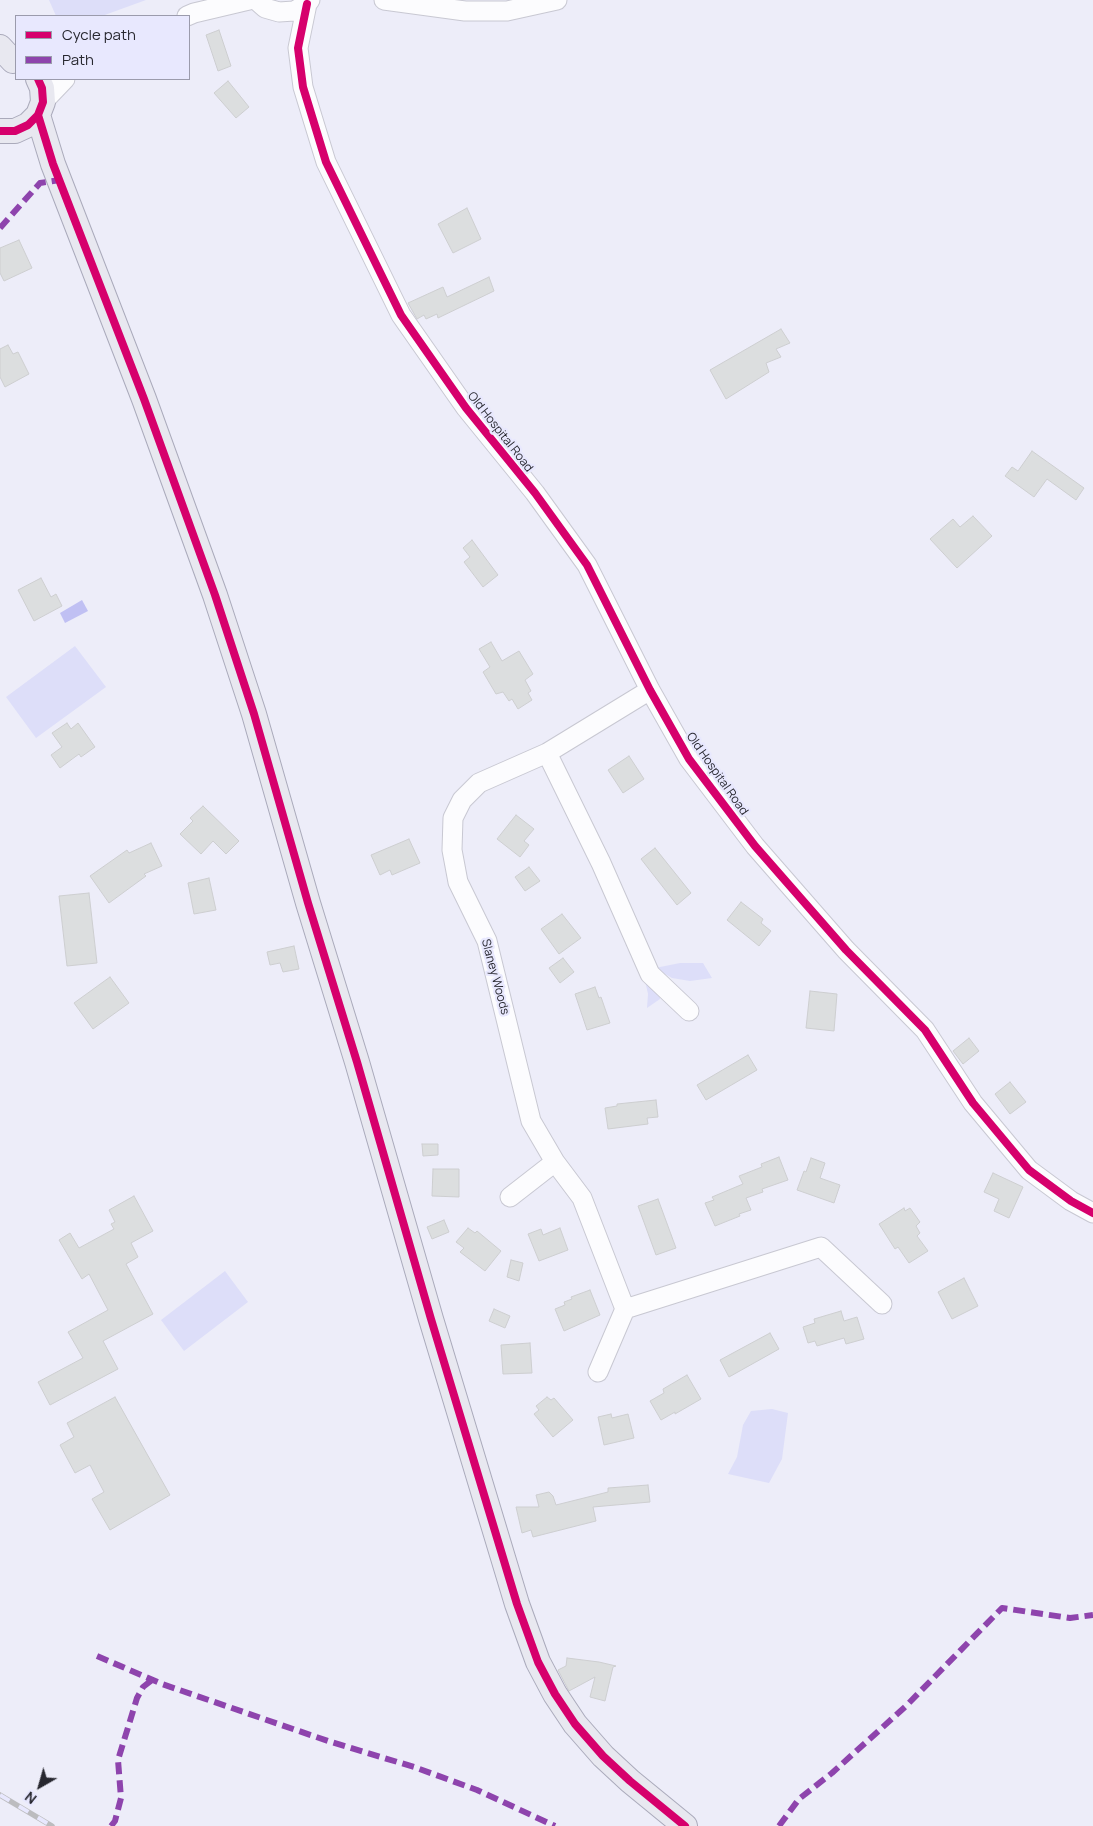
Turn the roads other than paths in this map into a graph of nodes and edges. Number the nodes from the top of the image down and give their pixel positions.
1 (210, 0) edge
2 (249, 0) edge
3 (256, 0) edge
4 (384, 0) edge
5 (557, 0) edge
6 (309, 2) edge
7 (279, 12) junction
8 (191, 15) edge
9 (298, 48) junction
10 (38, 80) edge
11 (64, 80) edge
12 (40, 109) junction
13 (8, 131) edge
14 (53, 164) junction
15 (650, 690) junction
16 (547, 753) junction
17 (689, 1011) dead end
18 (555, 1162) junction
19 (510, 1197) dead end
20 (1093, 1214) edge
21 (882, 1304) dead end
22 (624, 1309) junction
23 (598, 1372) dead end
24 (686, 1826) edge

1 - 8 street
2 - 8 street
3 - 7 street
4 - 5 street
6 - 7 street
6 - 9 street, Old Hospital Road
7 - 9 street, Old Hospital Road
9 - 15 street, Old Hospital Road
10 - 12 main road
11 - 12 street
12 - 13 main road
12 - 14 main road
13 - 14 main road
14 - 24 main road
15 - 16 street, Slaney Woods
15 - 20 street, Old Hospital Road
16 - 17 street
16 - 18 street, Slaney Woods
18 - 19 street
18 - 22 street, Slaney Woods
21 - 22 street
22 - 23 street

